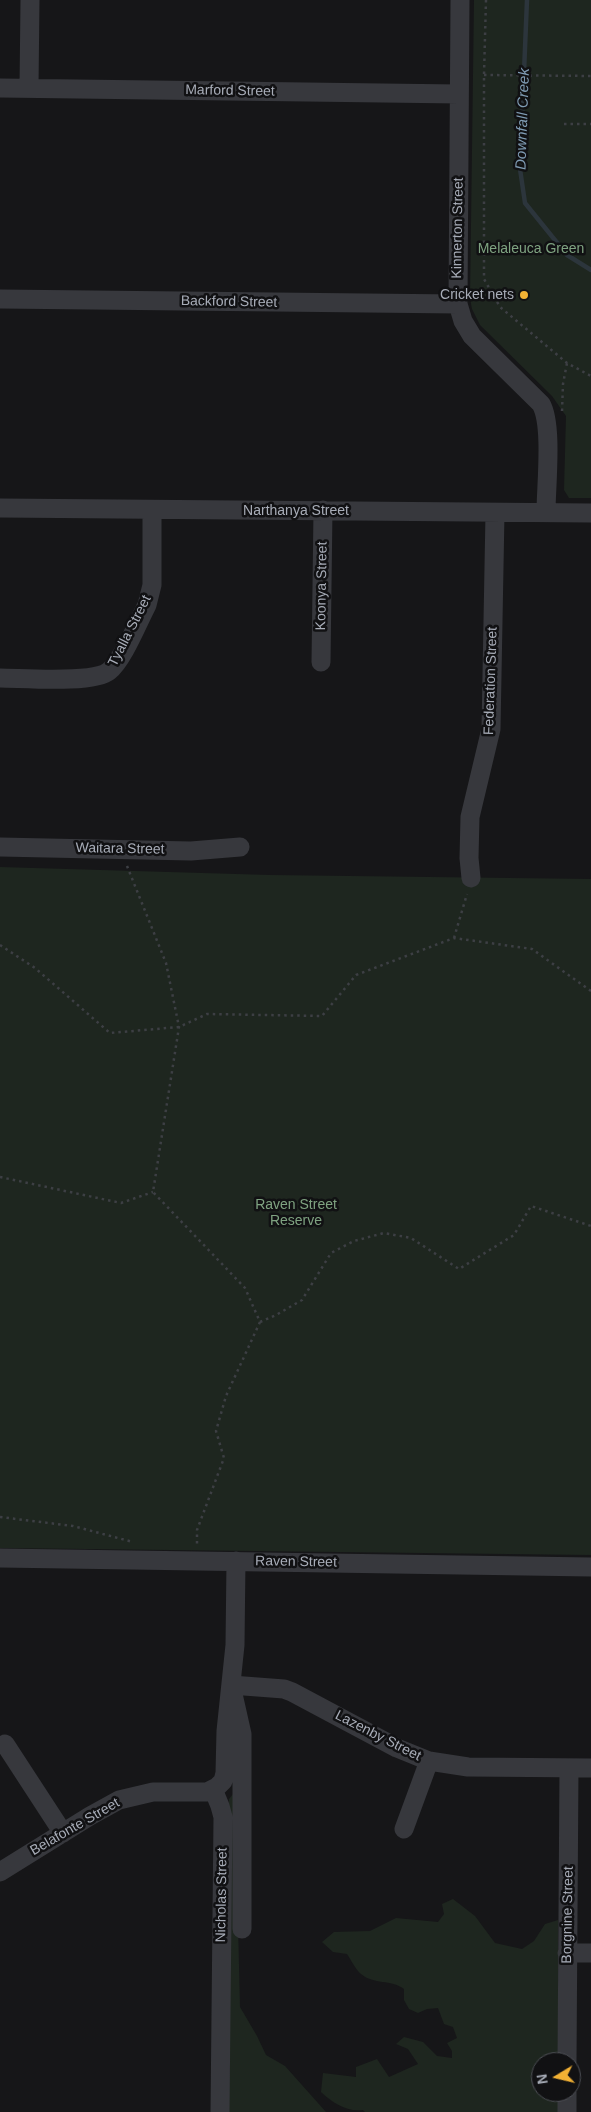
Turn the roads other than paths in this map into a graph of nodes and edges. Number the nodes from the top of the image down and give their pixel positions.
1 (30, 0) edge
2 (460, 0) edge
3 (0, 88) edge
4 (30, 88) junction
5 (459, 94) junction
6 (0, 299) edge
7 (458, 304) junction
8 (0, 508) edge
9 (152, 510) junction
10 (323, 510) junction
11 (495, 512) junction
12 (546, 512) junction
13 (591, 513) edge
14 (321, 662) dead end
15 (0, 678) edge
16 (0, 847) edge
17 (240, 847) dead end
18 (471, 878) road end
19 (0, 1558) edge
20 (236, 1561) junction
21 (591, 1567) edge
22 (231, 1685) junction
23 (5, 1744) dead end
24 (429, 1761) junction
25 (569, 1768) junction
26 (591, 1768) edge
27 (213, 1790) junction
28 (404, 1829) dead end
29 (63, 1833) junction
30 (0, 1872) edge
31 (242, 1929) dead end
32 (567, 1953) junction
33 (591, 1953) edge
34 (567, 2052) edge
35 (220, 2112) edge

1 - 4 street
2 - 5 street, Kinnerton Street
3 - 4 street, Marford Street
4 - 5 street, Marford Street
5 - 7 street, Kinnerton Street
6 - 7 street, Backford Street
7 - 12 street, Kinnerton Street
8 - 9 street, Narthanya Street
9 - 10 street, Narthanya Street
9 - 15 street, Tyalla Street
10 - 11 street, Narthanya Street
10 - 14 street, Koonya Street
11 - 12 street, Narthanya Street
11 - 18 street, Federation Street
12 - 13 street, Narthanya Street
16 - 17 street, Waitara Street
19 - 20 street, Raven Street
20 - 21 street, Raven Street
20 - 22 street, Nicholas Street
22 - 24 street, Lazenby Street
22 - 27 street, Nicholas Street
22 - 31 street, Nicholas Street
23 - 29 street
24 - 25 street, Lazenby Street
24 - 28 street
25 - 26 street, Lazenby Street
25 - 32 street, Borgnine Street
27 - 29 street, Belafonte Street
27 - 35 street, Nicholas Street
29 - 30 street, Belafonte Street
32 - 33 street
32 - 34 street, Borgnine Street

